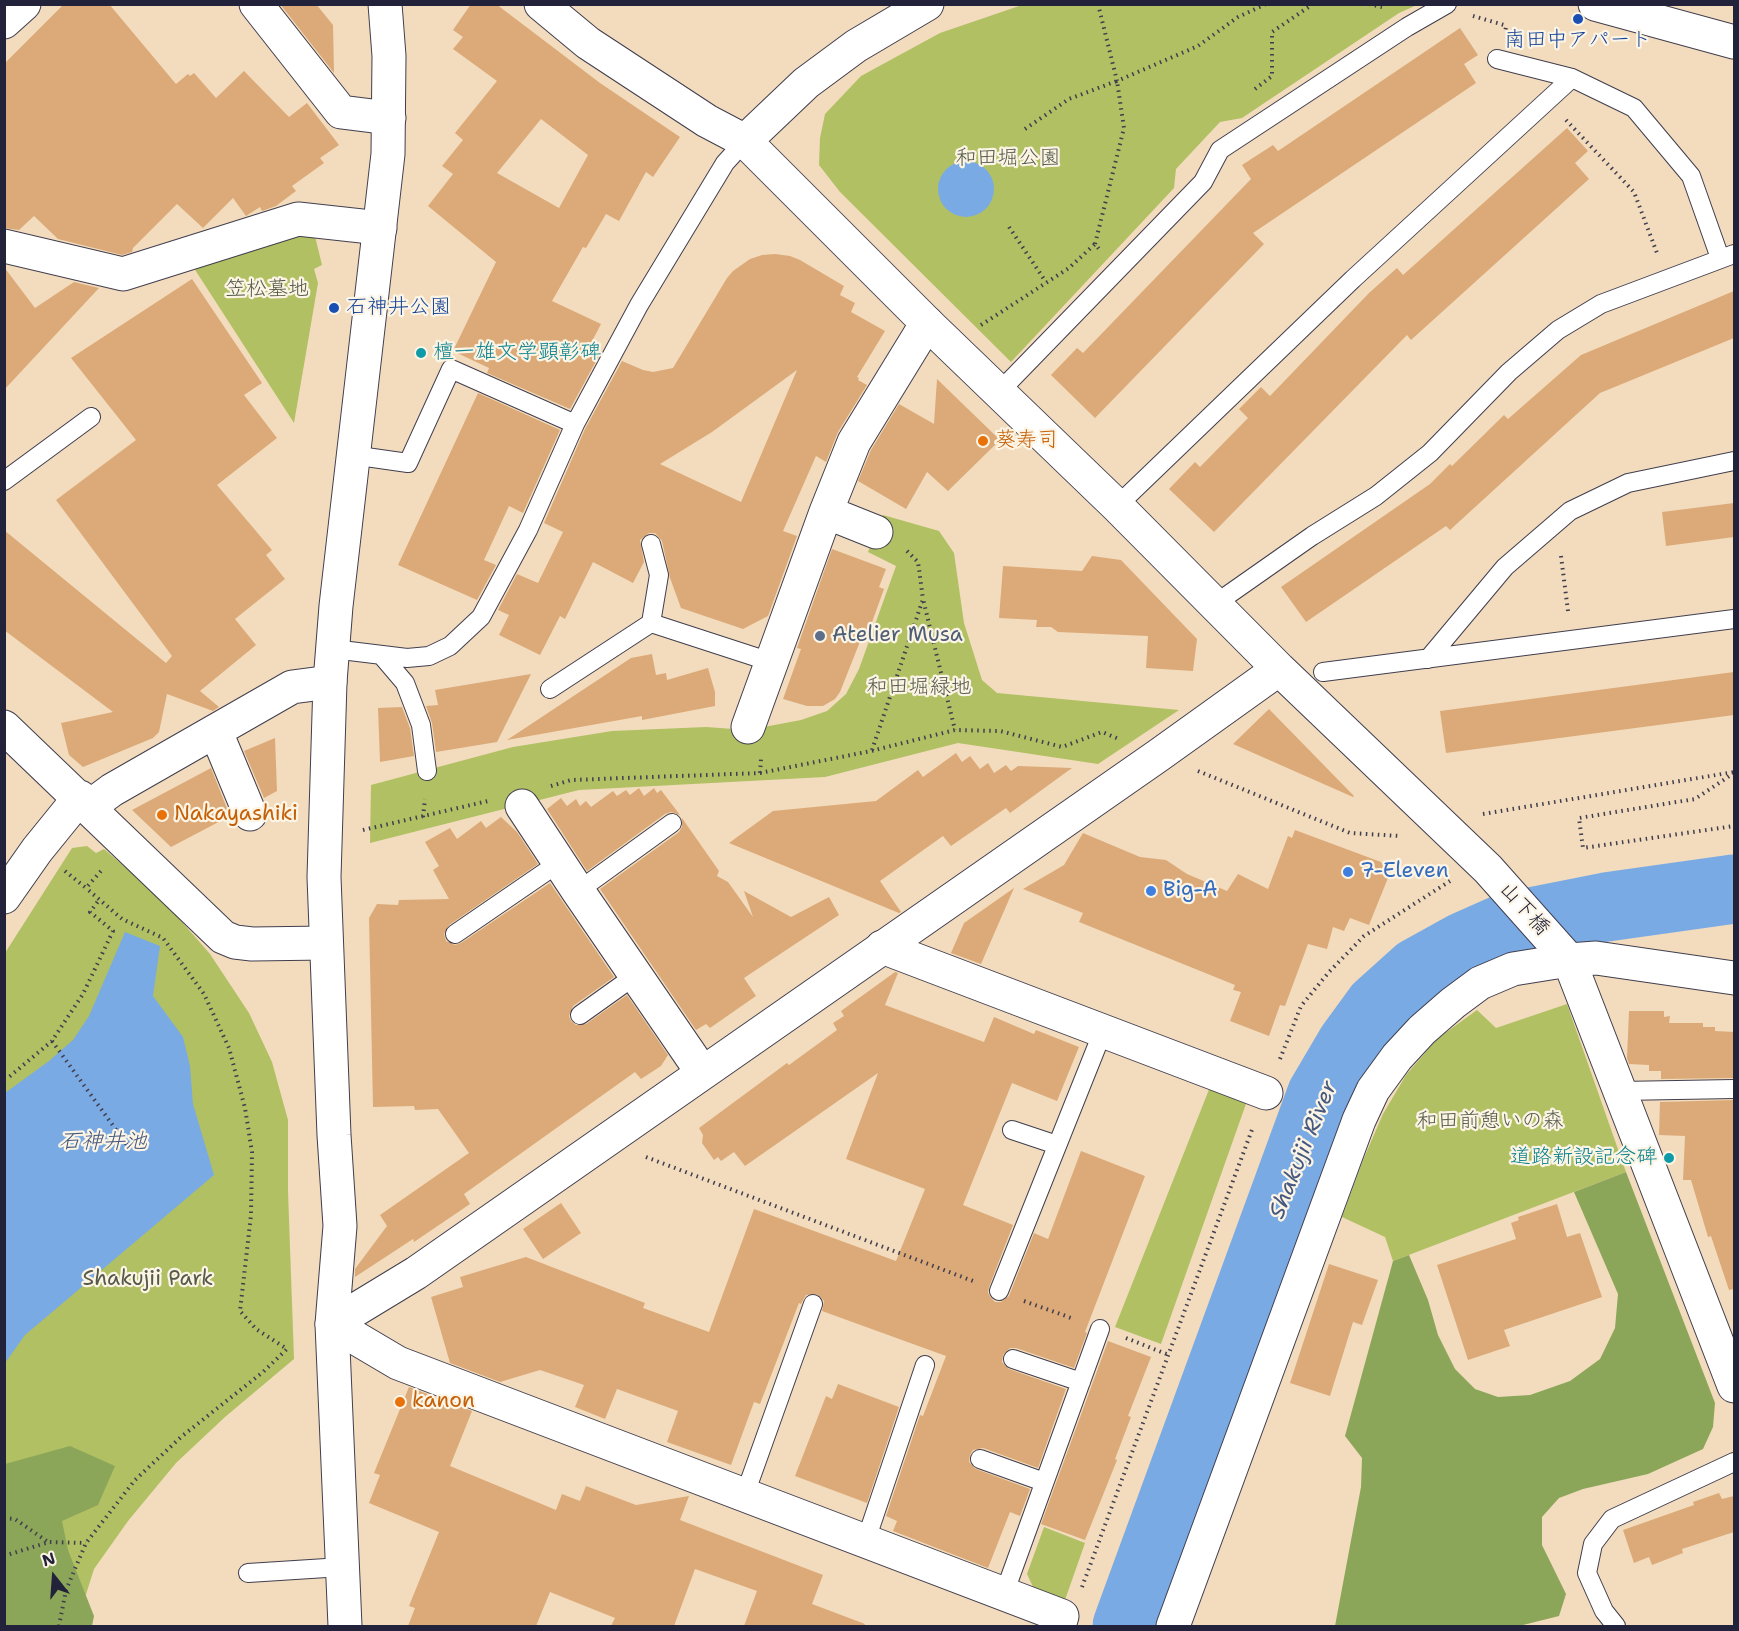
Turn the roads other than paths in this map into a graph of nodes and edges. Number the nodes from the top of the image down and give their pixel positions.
1 (24, 4) edge
2 (256, 4) edge
3 (385, 4) edge
4 (541, 4) edge
5 (927, 4) edge
6 (1595, 4) edge
7 (1455, 8) edge
8 (4, 22) edge
9 (1734, 42) edge
10 (1497, 59) road end
11 (1572, 78) junction
12 (389, 118) junction
13 (745, 141) junction
14 (380, 228) junction
15 (4, 246) edge
16 (1727, 256) edge
17 (927, 323) junction
18 (999, 392) junction
19 (91, 417) dead end
20 (575, 424) junction
21 (352, 455) junction
22 (1734, 461) edge
23 (4, 481) edge
24 (1117, 506) junction
25 (826, 512) junction
26 (876, 532) road end
27 (651, 544) dead end
28 (1215, 604) junction
29 (1734, 619) edge
30 (651, 623) junction
31 (333, 649) junction
32 (382, 656) junction
33 (1428, 659) junction
34 (771, 662) junction
35 (1279, 669) junction
36 (1323, 672) dead end
37 (330, 682) junction
38 (550, 689) dead end
39 (4, 727) edge
40 (748, 727) dead end
41 (216, 732) junction
42 (427, 771) dead end
43 (85, 802) junction
44 (507, 803) road end
45 (250, 814) dead end
46 (672, 823) dead end
47 (560, 862) junction
48 (578, 891) junction
49 (4, 897) edge
50 (455, 933) dead end
51 (326, 942) junction
52 (882, 947) junction
53 (1565, 955) junction
54 (636, 975) junction
55 (1734, 978) edge
56 (580, 1015) dead end
57 (1102, 1031) junction
58 (702, 1072) junction
59 (1734, 1089) edge
60 (1620, 1091) junction
61 (1266, 1093) road end
62 (1012, 1130) dead end
63 (1057, 1145) junction
64 (999, 1291) road end
65 (813, 1304) dead end
66 (332, 1324) junction
67 (1100, 1329) road end
68 (1013, 1359) dead end
69 (925, 1365) dead end
70 (1081, 1382) junction
71 (1734, 1386) edge
72 (980, 1459) dead end
73 (1734, 1462) edge
74 (1044, 1482) junction
75 (745, 1494) junction
76 (866, 1540) junction
77 (342, 1568) junction
78 (248, 1573) dead end
79 (1004, 1594) junction
80 (1060, 1621) edge
81 (345, 1626) edge
82 (1173, 1626) edge
83 (1616, 1626) edge

1 - 8 street
2 - 12 street
3 - 12 street
4 - 13 street, 山下橋
5 - 13 street
6 - 9 street
7 - 18 lane
10 - 11 lane
11 - 16 lane
11 - 24 lane
12 - 14 street
13 - 17 street, 山下橋
13 - 20 lane
14 - 15 street
14 - 21 street
16 - 28 lane
17 - 18 street, 山下橋
17 - 25 street
18 - 24 street, 山下橋
19 - 23 lane
20 - 21 lane
20 - 32 lane
21 - 31 street
22 - 33 lane
24 - 28 street, 山下橋
25 - 26 street
25 - 34 street
27 - 30 lane
28 - 35 street, 山下橋
29 - 33 lane
30 - 34 lane
30 - 38 lane
31 - 32 lane
31 - 37 street
32 - 42 lane
33 - 36 lane
34 - 40 street
35 - 52 street
35 - 53 street, 山下橋
37 - 41 street
37 - 51 street
39 - 43 street
41 - 43 street
41 - 45 street
43 - 49 street
43 - 51 street
44 - 47 street
46 - 48 lane
47 - 48 street
47 - 50 lane
48 - 54 street
51 - 66 street
52 - 57 street
52 - 58 street
53 - 55 street
53 - 60 street
53 - 82 street
54 - 56 lane
54 - 58 street
57 - 61 street
57 - 63 lane
58 - 66 street
59 - 60 lane
60 - 71 street
62 - 63 lane
63 - 64 lane
65 - 75 lane
66 - 75 street
66 - 77 street
67 - 70 lane
68 - 70 lane
69 - 76 lane
70 - 74 lane
72 - 74 lane
73 - 83 lane
74 - 79 lane
75 - 76 street
76 - 79 street
77 - 78 lane
77 - 81 street
79 - 80 street

